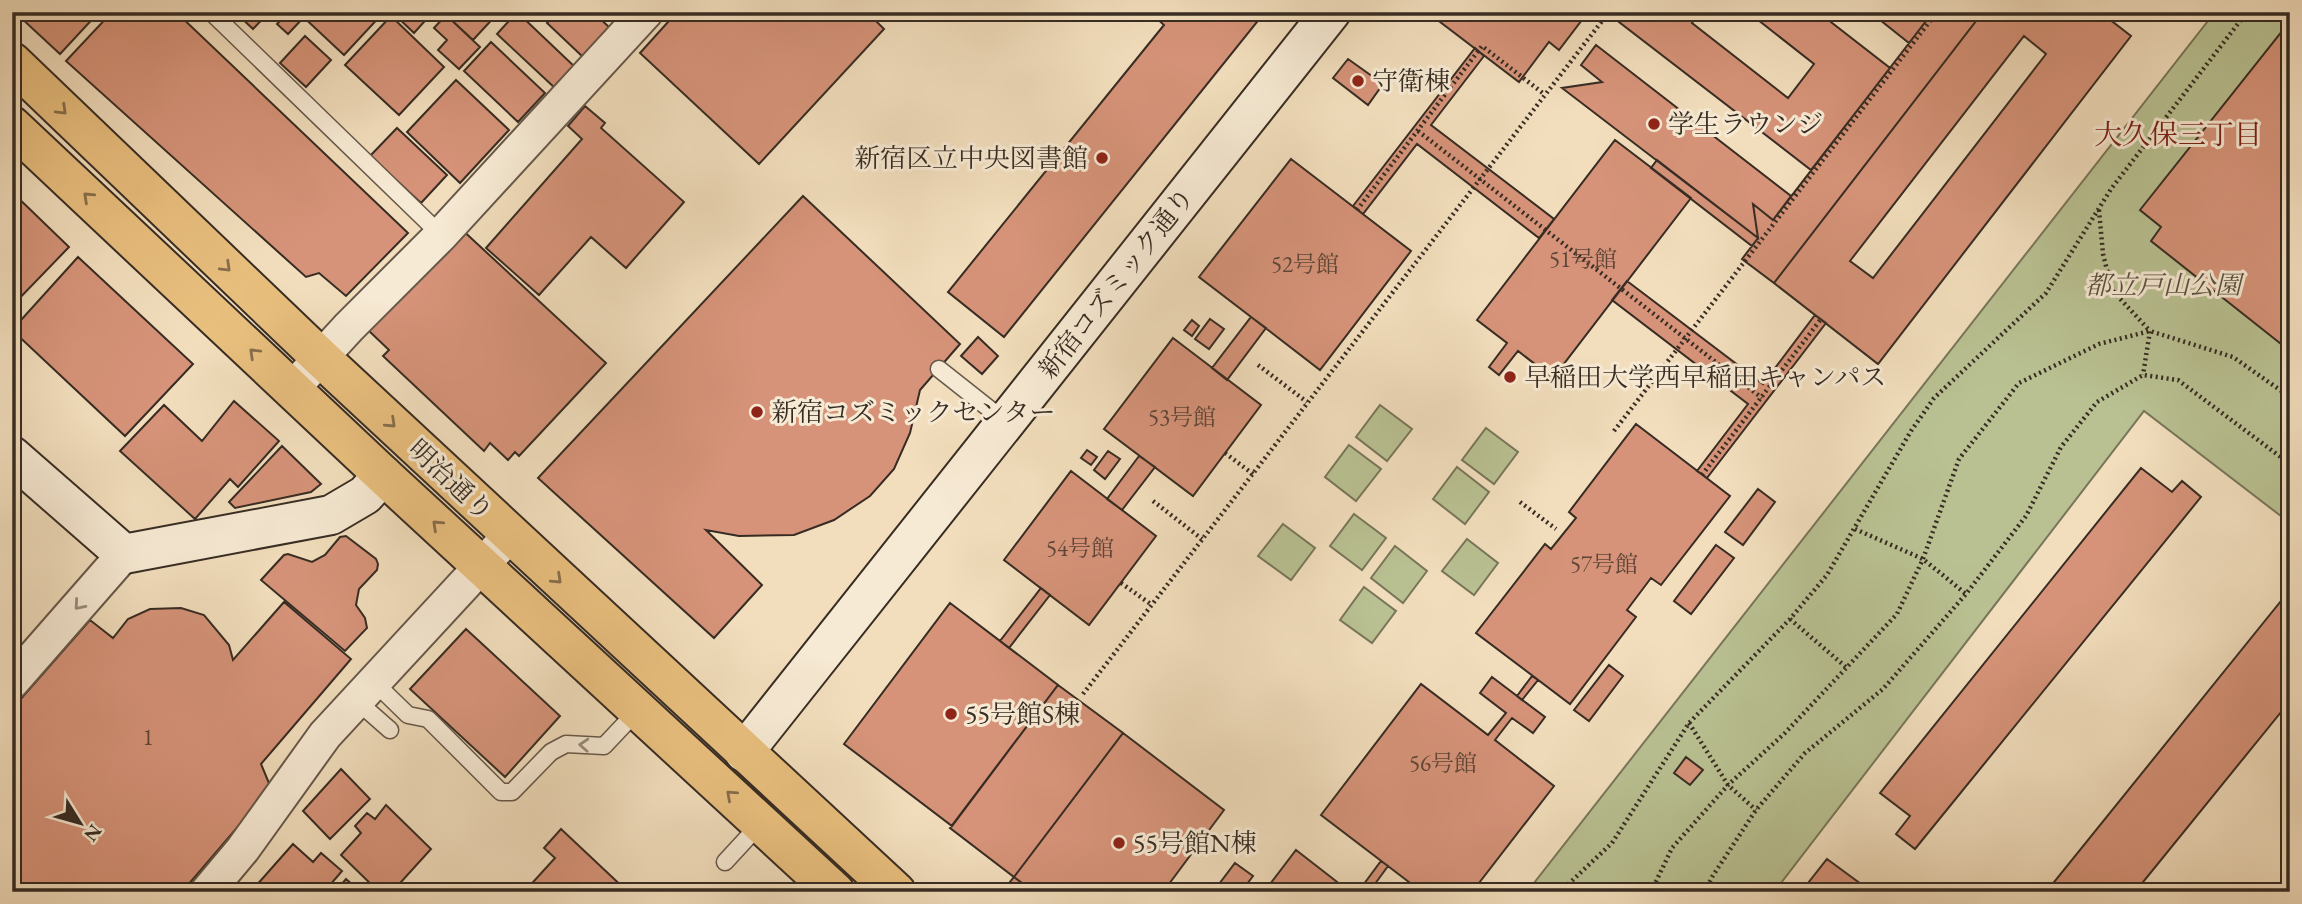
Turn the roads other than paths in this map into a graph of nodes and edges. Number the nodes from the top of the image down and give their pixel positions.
1 (211, 12) edge
2 (1331, 12) edge
3 (632, 17) edge
4 (12, 62) edge
5 (12, 125) edge
6 (441, 235) junction
7 (321, 358) junction
8 (939, 369) dead end
9 (292, 389) junction
10 (1006, 422) junction
11 (12, 456) edge
12 (383, 475) junction
13 (510, 535) junction
14 (124, 554) junction
15 (481, 566) junction
16 (12, 682) edge
17 (366, 691) junction
18 (637, 711) junction
19 (390, 730) dead end
20 (744, 752) junction
21 (762, 823) junction
22 (724, 862) dead end
23 (207, 892) edge
24 (835, 892) edge
25 (896, 892) edge

1 - 6 lane
2 - 10 street, 新宿コズミック通り
3 - 6 street
4 -> 7 main road, 明治通り
9 -> 5 main road, 明治通り
6 - 7 street
7 - 9 street
7 -> 13 main road, 明治通り
8 - 10 lane
9 - 12 main road, 明治通り
10 - 20 street, 新宿コズミック通り
11 - 14 street
12 - 14 street
15 -> 12 main road, 明治通り
13 - 15 street
13 -> 20 main road, 明治通り
14 -> 16 street
15 - 17 street
15 - 18 main road, 明治通り
18 -> 17 lane
17 - 19 lane
17 - 23 street
21 -> 18 main road, 明治通り
20 - 25 main road, 明治通り
21 - 22 lane
21 - 24 main road, 明治通り

